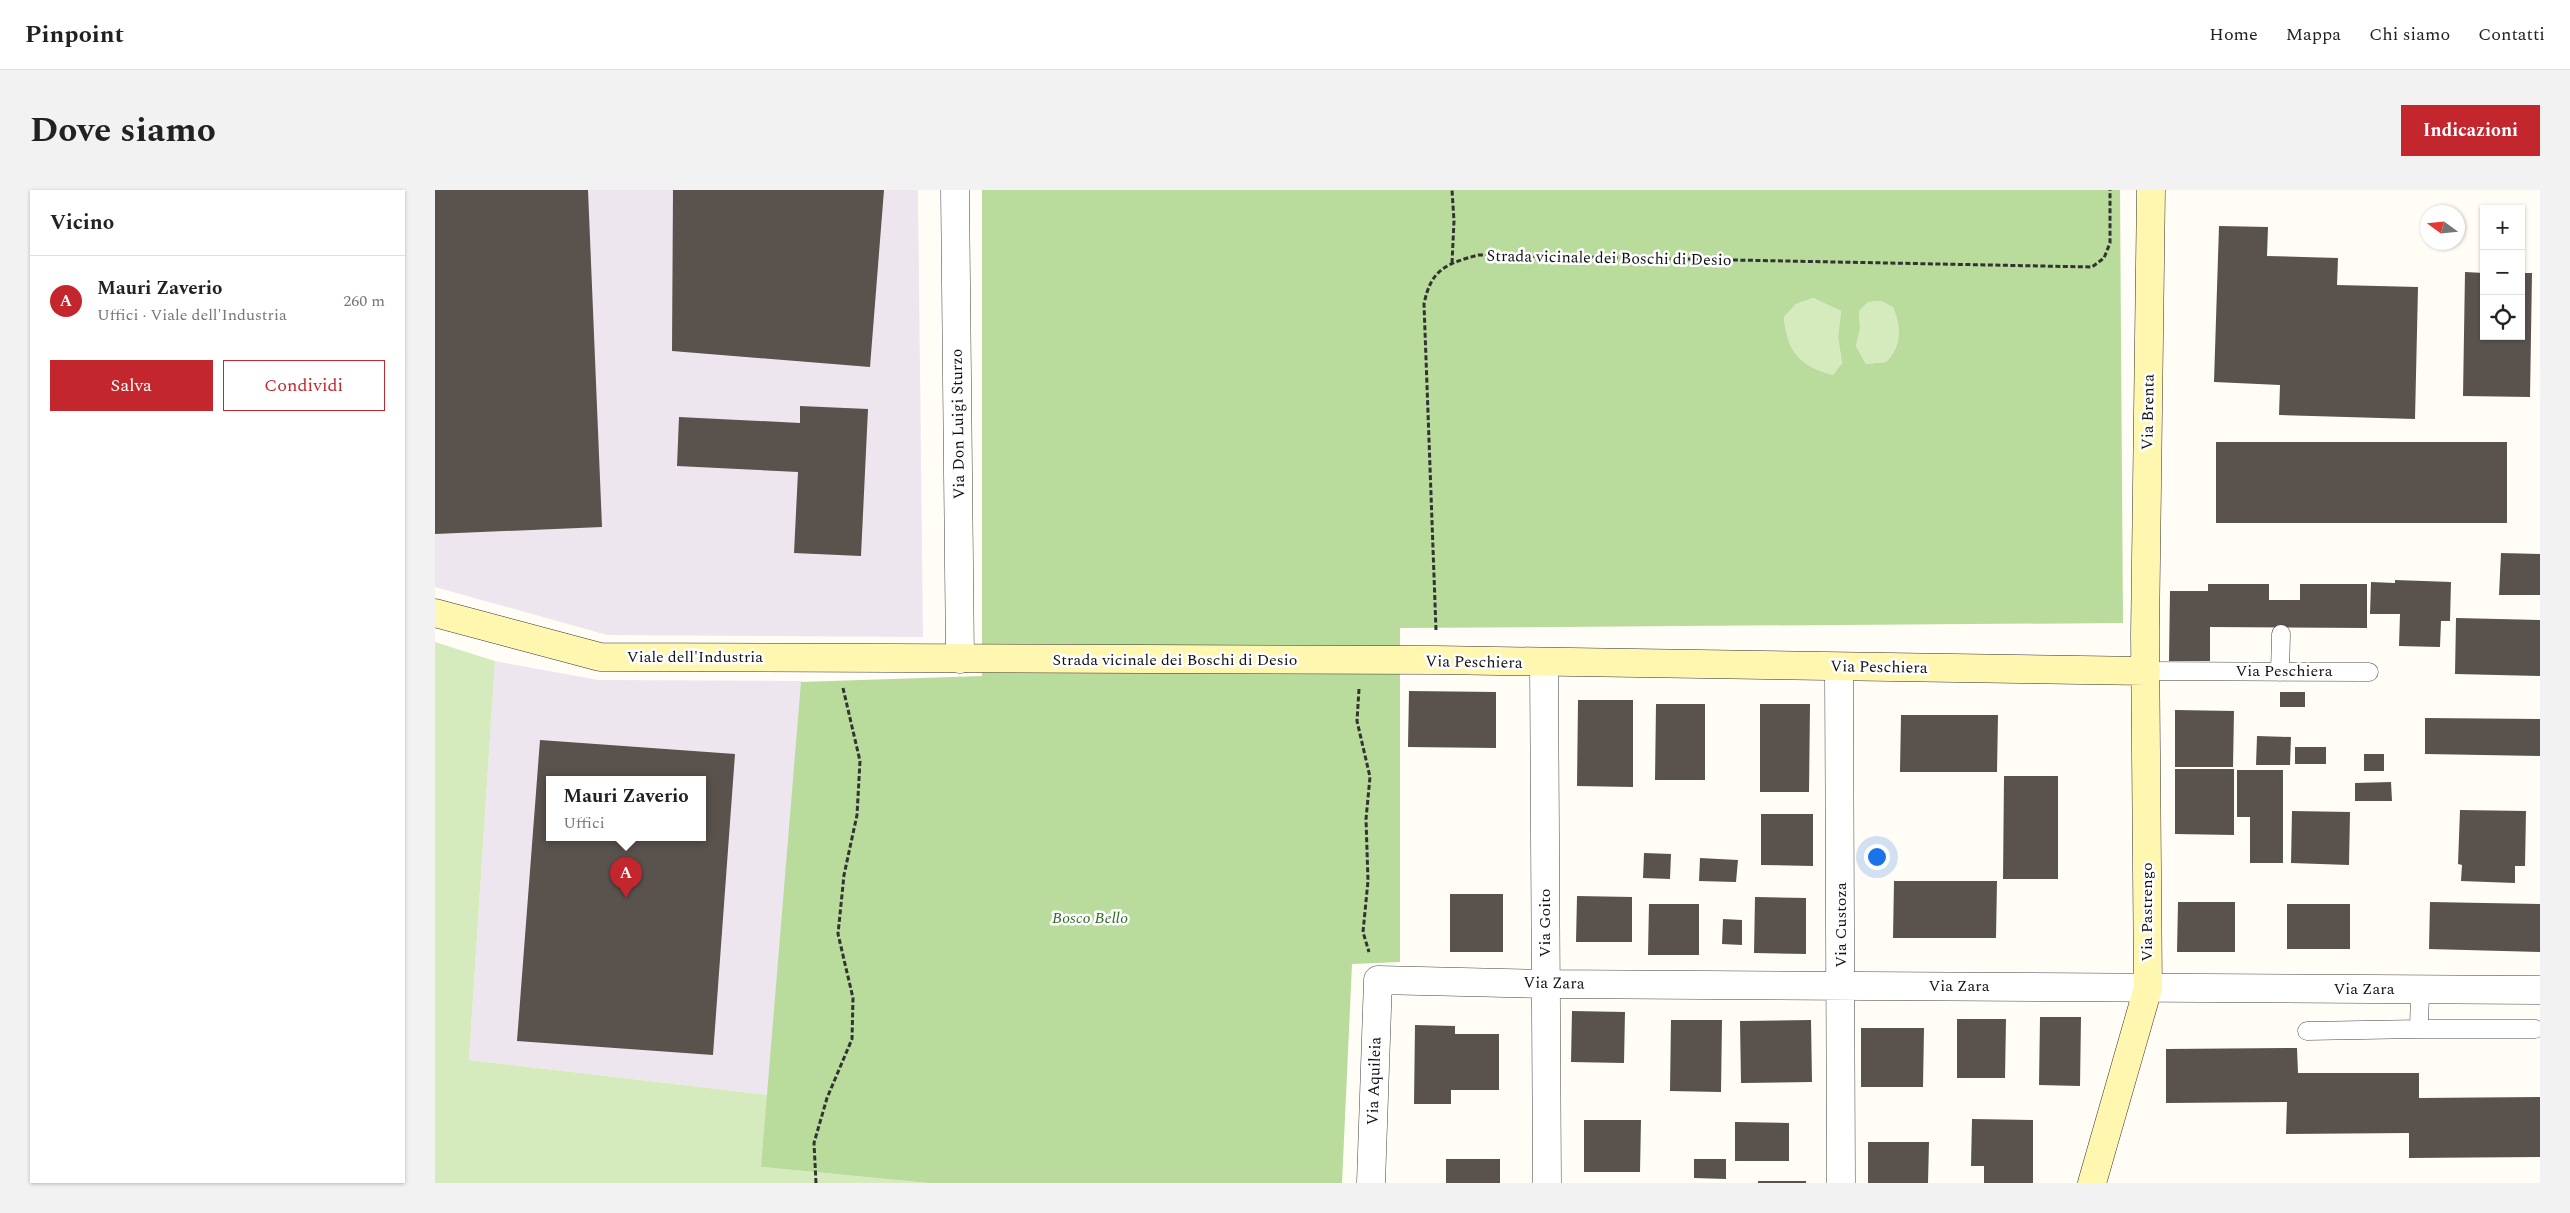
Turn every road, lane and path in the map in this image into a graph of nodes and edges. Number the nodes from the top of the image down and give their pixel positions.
1 (955, 190) edge
2 (1452, 190) edge
3 (2110, 190) edge
4 (2151, 190) edge
5 (1451, 263) junction
6 (435, 613) edge
7 (2145, 634) joint
8 (2281, 634) dead end
9 (833, 656) junction
10 (960, 659) junction
11 (1437, 660) junction
12 (1361, 661) junction
13 (1389, 662) joint
14 (1544, 664) junction
15 (1839, 667) junction
16 (2146, 671) junction
17 (2280, 672) junction
18 (2369, 672) dead end
19 (1378, 980) junction
20 (1546, 984) junction
21 (1842, 986) junction
22 (2148, 988) junction
23 (2420, 990) junction
24 (2540, 990) edge
25 (2419, 1029) junction
26 (2535, 1029) dead end
27 (2307, 1032) dead end
28 (816, 1183) edge
29 (1371, 1183) edge
30 (1547, 1183) edge
31 (1841, 1183) edge
32 (2092, 1183) edge

1 - 10 street, Via Don Luigi Sturzo
2 - 5 path
3 - 5 path, Strada vicinale dei Boschi di Desio
4 - 7 street, Via Brenta
5 - 11 path, Strada vicinale dei Boschi di Desio
6 - 9 street, Viale dell'Industria
7 - 16 street, Via Pastrengo
8 - 17 lane
9 - 10 street, Viale dell'Industria
9 - 28 path
10 - 12 street, Strada vicinale dei Boschi di Desio
11 - 13 street, Via Peschiera
11 - 14 street, Via Peschiera
12 - 13 street, Strada vicinale dei Boschi di Desio
12 - 19 path
14 - 15 street, Via Peschiera
14 - 20 street, Via Goito
15 - 16 street, Via Peschiera
15 - 21 street, Via Custoza
16 - 17 lane, Via Peschiera
16 - 22 street, Via Pastrengo
17 - 18 lane, Via Peschiera
19 - 20 street, Via Zara
19 - 29 street, Via Aquileia
20 - 21 street, Via Zara
20 - 30 street, Via Goito
21 - 22 street, Via Zara
21 - 31 street, Via Custoza
22 - 23 street, Via Zara
22 - 32 street, Via Pastrengo
23 - 24 street, Via Zara
23 - 25 lane
25 - 26 lane
25 - 27 lane

